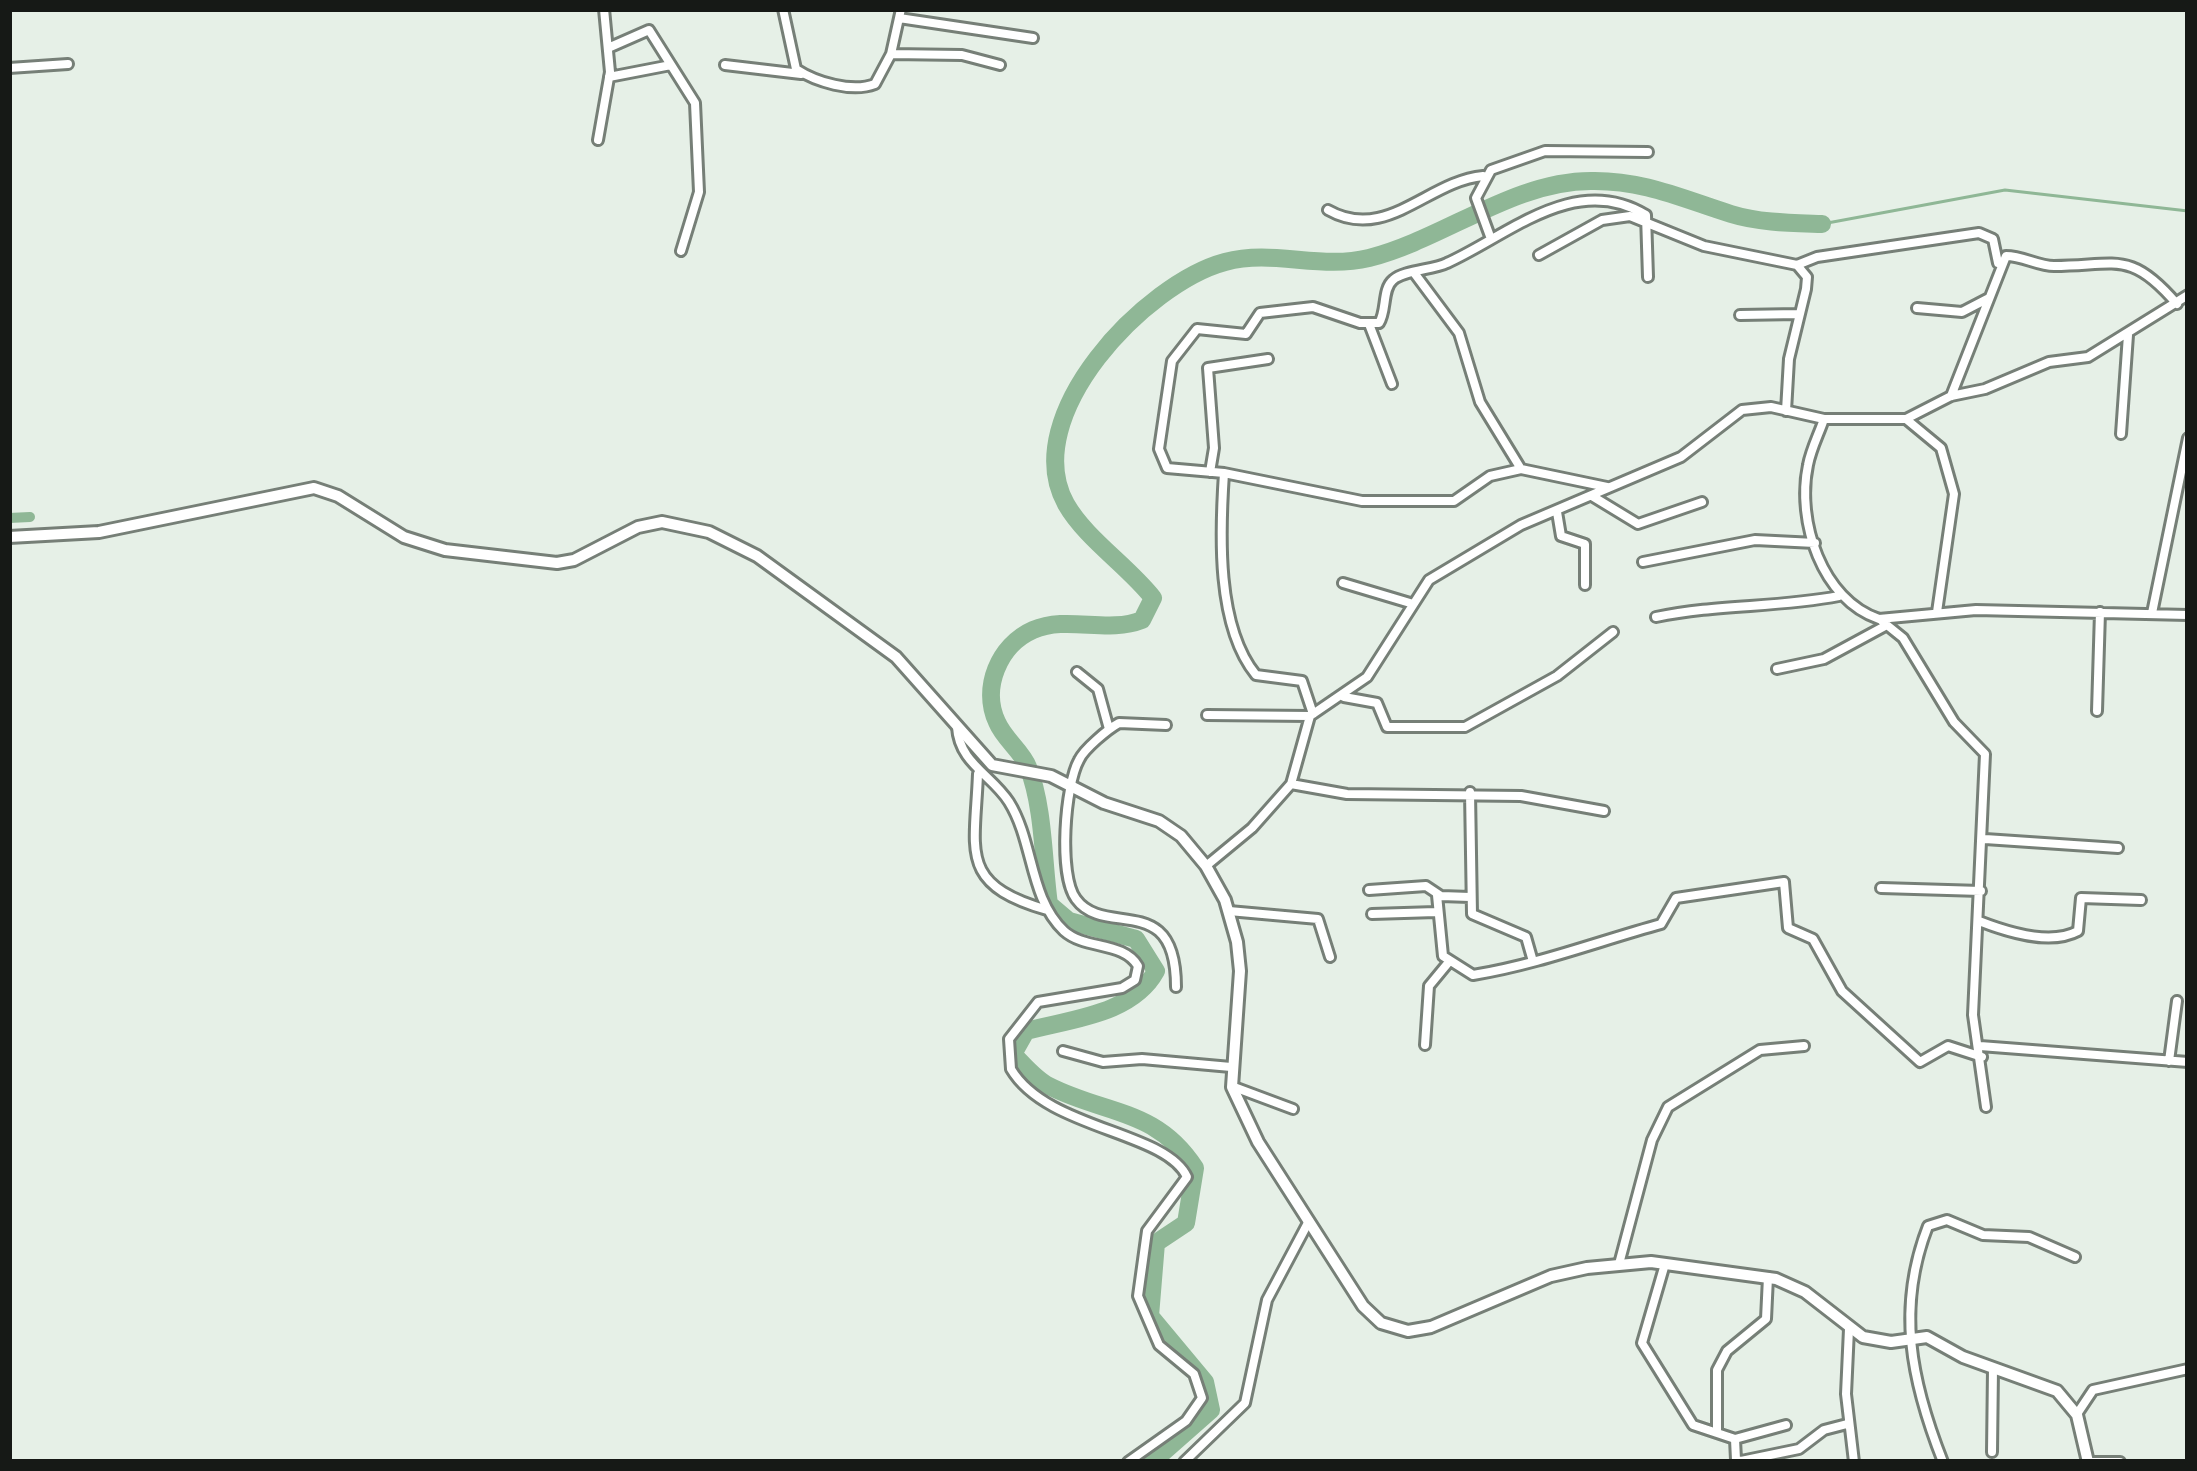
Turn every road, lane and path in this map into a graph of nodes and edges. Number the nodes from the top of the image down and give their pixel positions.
1 (604, 9) edge
2 (783, 9) edge
3 (900, 13) edge
4 (1033, 38) dead end
5 (608, 48) junction
6 (892, 54) junction
7 (68, 64) dead end
8 (671, 65) junction
9 (725, 65) dead end
10 (1000, 65) dead end
11 (9, 68) edge
12 (803, 74) junction
13 (609, 76) junction
14 (598, 140) dead end
15 (1648, 152) dead end
16 (1485, 176) junction
17 (1328, 210) dead end
18 (1650, 220) junction
19 (1491, 240) junction
20 (681, 251) dead end
21 (1540, 255) dead end
22 (1797, 266) junction
23 (1998, 266) junction
24 (1415, 274) junction
25 (1648, 277) dead end
26 (2188, 295) edge
27 (1988, 299) junction
28 (2177, 304) junction
29 (1917, 308) dead end
30 (1798, 314) junction
31 (1740, 315) dead end
32 (1369, 324) junction
33 (2128, 335) junction
34 (1268, 358) dead end
35 (1392, 384) dead end
36 (1951, 396) junction
37 (1786, 411) junction
38 (1906, 418) junction
39 (1824, 419) junction
40 (2121, 434) dead end
41 (2188, 438) edge
42 (1521, 470) junction
43 (1210, 472) junction
44 (1224, 473) junction
45 (1608, 488) junction
46 (1592, 496) junction
47 (1702, 502) dead end
48 (1557, 512) junction
49 (9, 537) edge
50 (1815, 543) junction
51 (1643, 562) dead end
52 (1343, 583) dead end
53 (1585, 585) dead end
54 (1839, 596) junction
55 (1410, 603) junction
56 (2100, 612) junction
57 (1936, 613) junction
58 (2152, 613) junction
59 (2188, 615) edge
60 (1656, 617) dead end
61 (1883, 622) junction
62 (1613, 632) dead end
63 (1777, 669) dead end
64 (1076, 672) dead end
65 (1343, 697) junction
66 (2097, 711) dead end
67 (1207, 715) dead end
68 (1311, 715) junction
69 (957, 724) junction
70 (1166, 724) dead end
71 (1109, 729) junction
72 (979, 772) junction
73 (1291, 784) junction
74 (1070, 785) junction
75 (1470, 792) junction
76 (1604, 811) dead end
77 (1985, 839) junction
78 (2118, 848) dead end
79 (1206, 866) junction
80 (1881, 887) dead end
81 (1369, 890) dead end
82 (1981, 891) junction
83 (1437, 896) junction
84 (1469, 897) junction
85 (2141, 900) dead end
86 (1047, 910) junction
87 (1229, 911) junction
88 (1436, 912) junction
89 (1372, 914) dead end
90 (1979, 921) junction
91 (1330, 957) dead end
92 (1532, 958) junction
93 (1448, 963) junction
94 (1176, 987) dead end
95 (2177, 1001) dead end
96 (1425, 1045) dead end
97 (1804, 1046) dead end
98 (1063, 1051) dead end
99 (1981, 1052) junction
100 (2169, 1060) junction
101 (2188, 1062) edge
102 (1231, 1066) junction
103 (1232, 1087) junction
104 (1986, 1107) dead end
105 (1293, 1109) dead end
106 (1311, 1217) junction
107 (2075, 1257) dead end
108 (1666, 1263) junction
109 (1619, 1264) junction
110 (1768, 1277) junction
111 (1849, 1329) junction
112 (1909, 1340) junction
113 (1993, 1369) junction
114 (2188, 1369) edge
115 (2077, 1415) junction
116 (1786, 1424) dead end
117 (1847, 1424) junction
118 (1717, 1430) junction
119 (1735, 1439) junction
120 (1992, 1452) dead end
121 (1127, 1462) edge
122 (1184, 1462) edge
123 (1854, 1462) edge
124 (1942, 1462) edge
125 (2088, 1462) edge
126 (2120, 1462) edge

1 - 5 street
2 - 12 street
3 - 4 street
3 - 6 street
5 - 8 street
5 - 13 street
6 - 10 street
6 - 12 street
7 - 11 street
8 - 13 street
8 - 20 street
9 - 12 street
13 - 14 street
15 - 16 street
16 - 17 street
16 - 19 street
18 - 19 street
18 - 21 street
18 - 22 street
18 - 25 street
19 - 24 street
22 - 23 street
22 - 30 street
23 - 27 street
23 - 28 street
24 - 32 street
24 - 42 street
26 - 28 street
27 - 29 street
27 - 36 street
28 - 33 street
30 - 31 street
30 - 37 street
32 - 35 street
32 - 43 street
33 - 36 street
33 - 40 street
34 - 43 street
36 - 38 street
37 - 39 street
37 - 45 street
38 - 39 street
38 - 57 street
39 - 50 street
41 - 58 street
42 - 44 street
42 - 45 street
43 - 44 street
44 - 68 street
45 - 46 street
46 - 47 street
46 - 48 street
48 - 53 street
48 - 55 street
49 - 69 main road
50 - 51 street
50 - 54 street
52 - 55 street
54 - 60 street
54 - 61 street
55 - 65 street
56 - 57 street
56 - 58 street
56 - 66 street
57 - 61 street
58 - 59 street
61 - 63 street
61 - 77 street
62 - 65 street
64 - 71 street
65 - 68 street
67 - 68 street
68 - 73 street
69 - 72 street
69 - 74 main road
70 - 71 street
71 - 74 street
72 - 86 street
72 - 86 street
73 - 75 street
73 - 79 street
74 - 79 main road
74 - 94 street
75 - 76 street
75 - 84 street
77 - 78 street
77 - 82 street
79 - 87 main road
80 - 82 street
81 - 83 street
82 - 90 street
83 - 84 street
83 - 88 street
84 - 92 street
85 - 90 street
86 - 121 street
87 - 91 street
87 - 102 main road
88 - 89 street
88 - 93 street
90 - 99 street
92 - 93 street
92 - 99 street
93 - 96 street
95 - 100 street
97 - 109 street
98 - 102 street
99 - 100 street
99 - 104 street
100 - 101 street
102 - 103 main road
103 - 105 street
103 - 106 main road
106 - 109 main road
106 - 122 street
107 - 112 street
108 - 109 main road
108 - 110 main road
108 - 118 street
110 - 111 main road
110 - 118 street
111 - 112 main road
111 - 117 street
112 - 113 main road
112 - 124 street
113 - 115 main road
113 - 120 street
114 - 115 street
115 - 125 main road
116 - 119 street
117 - 119 street
117 - 123 street
118 - 119 street
125 - 126 street

